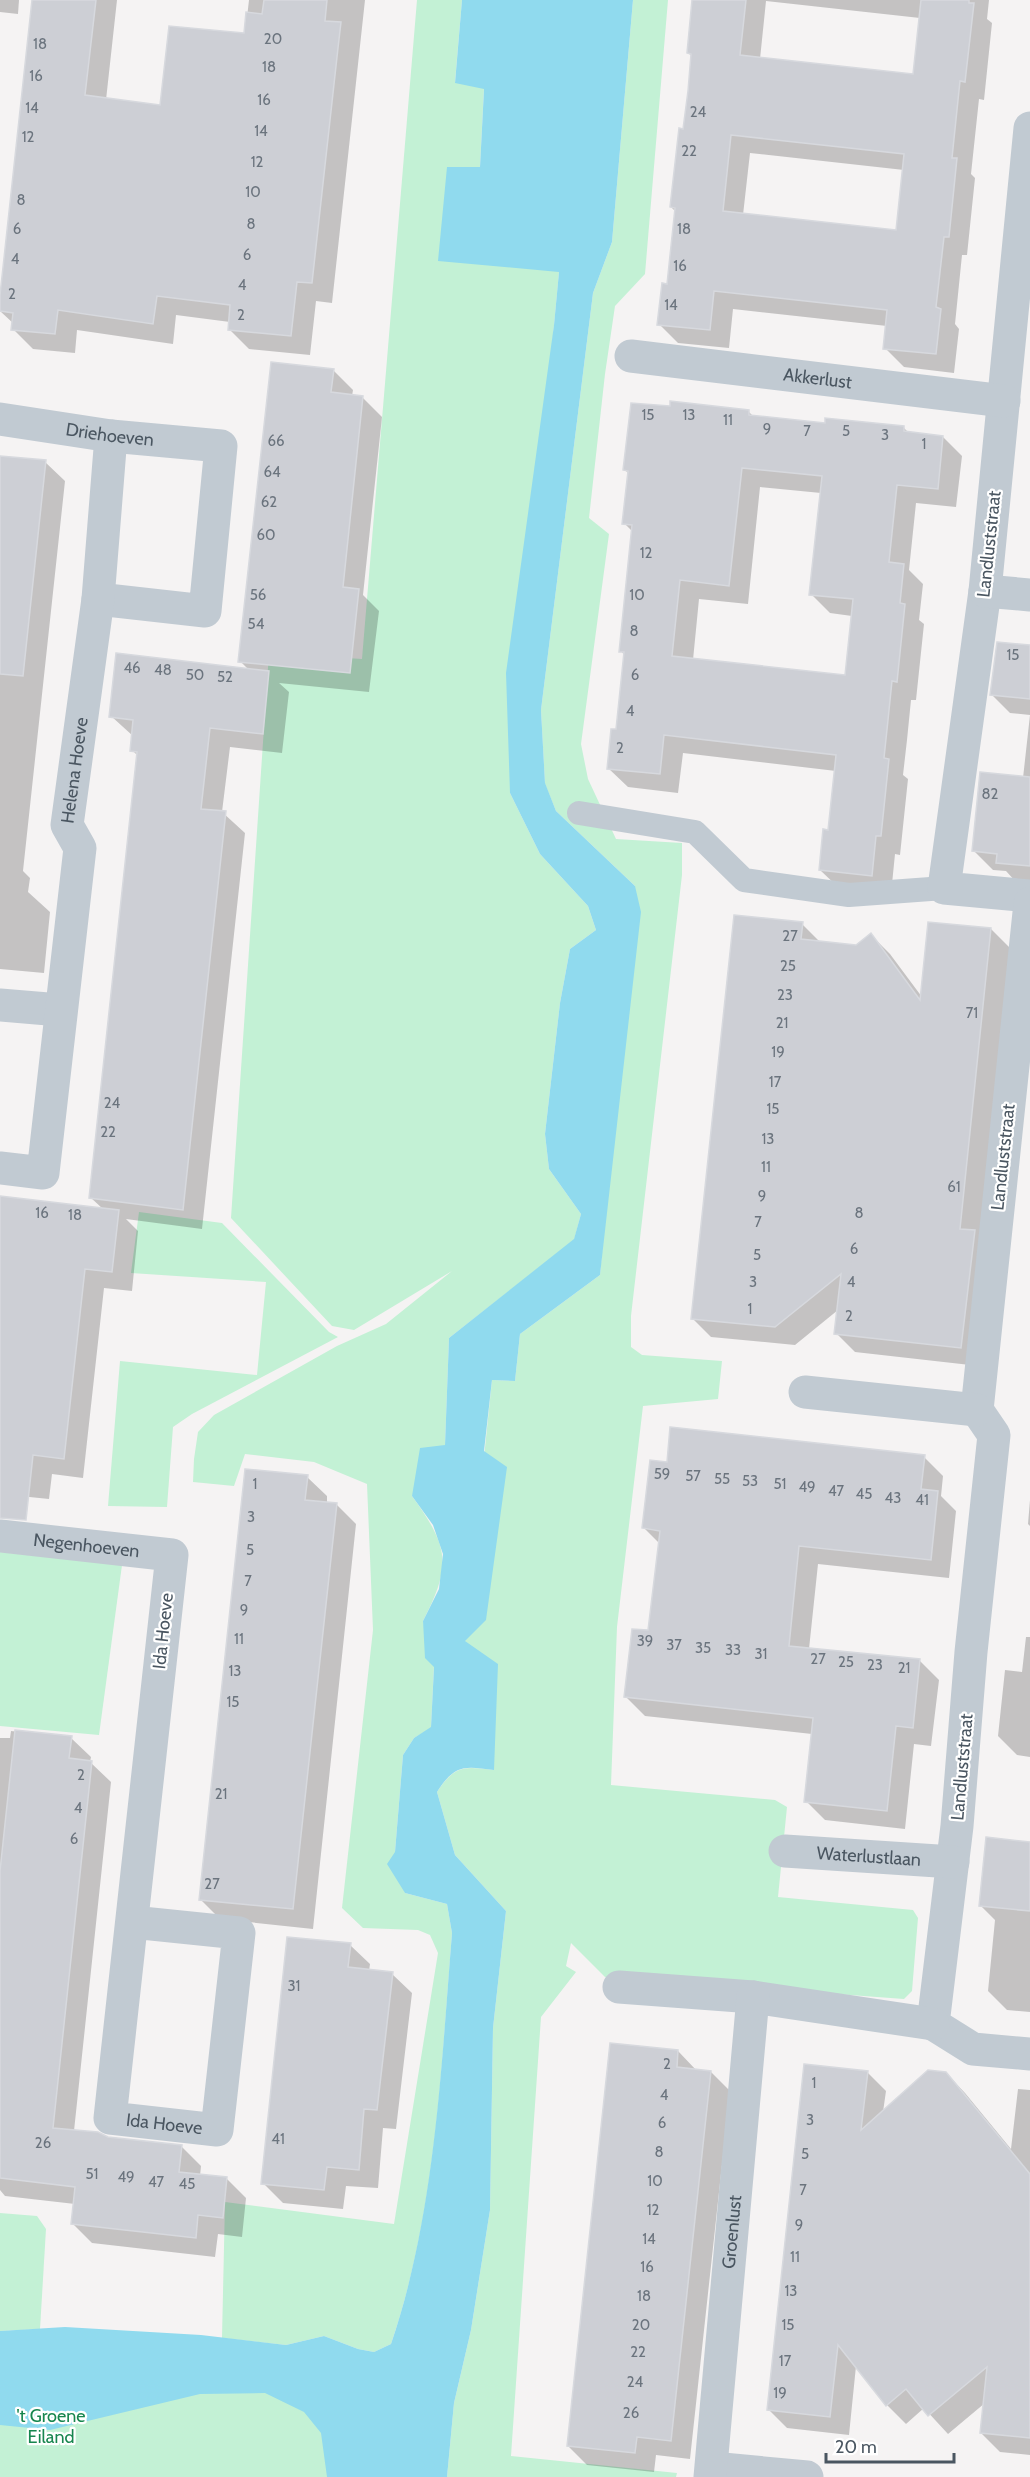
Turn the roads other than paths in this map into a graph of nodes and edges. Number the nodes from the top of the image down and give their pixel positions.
1 (1030, 128) edge
2 (1026, 200) edge
3 (632, 356) dead end
4 (1004, 401) junction
5 (0, 419) edge
6 (111, 436) junction
7 (985, 591) junction
8 (1030, 595) edge
9 (98, 599) junction
10 (579, 813) dead end
11 (944, 888) junction
12 (1030, 896) edge
13 (1030, 903) edge
14 (0, 1005) edge
15 (60, 1011) junction
16 (0, 1168) edge
17 (805, 1392) dead end
18 (977, 1410) junction
19 (0, 1536) edge
20 (172, 1556) joint
21 (785, 1851) dead end
22 (953, 1862) junction
23 (132, 1922) junction
24 (619, 1987) dead end
25 (753, 1997) junction
26 (933, 2024) junction
27 (1030, 2054) edge
28 (711, 2472) edge
29 (807, 2477) edge

1 - 2 street, Landluststraat
2 - 4 street, Landluststraat
3 - 4 street, Akkerlust
4 - 7 street, Landluststraat
5 - 6 street, Driehoeven
6 - 9 street, Helena Hoeve
6 - 9 street, Driehoeven
7 - 8 street
7 - 11 street, Landluststraat
9 - 15 street, Helena Hoeve
10 - 11 lane
11 - 12 street
13 - 18 street, Landluststraat
14 - 15 street
15 - 16 street, Helena Hoeve
17 - 18 street
18 - 22 street, Landluststraat
19 - 20 street, Negenhoeven
20 - 23 street, Ida Hoeve
21 - 22 street, Waterlustlaan
22 - 26 street, Landluststraat
23 - 23 street, Ida Hoeve
24 - 25 street
25 - 26 street
25 - 28 street, Groenlust
26 - 27 street
28 - 29 street, Groenlust

